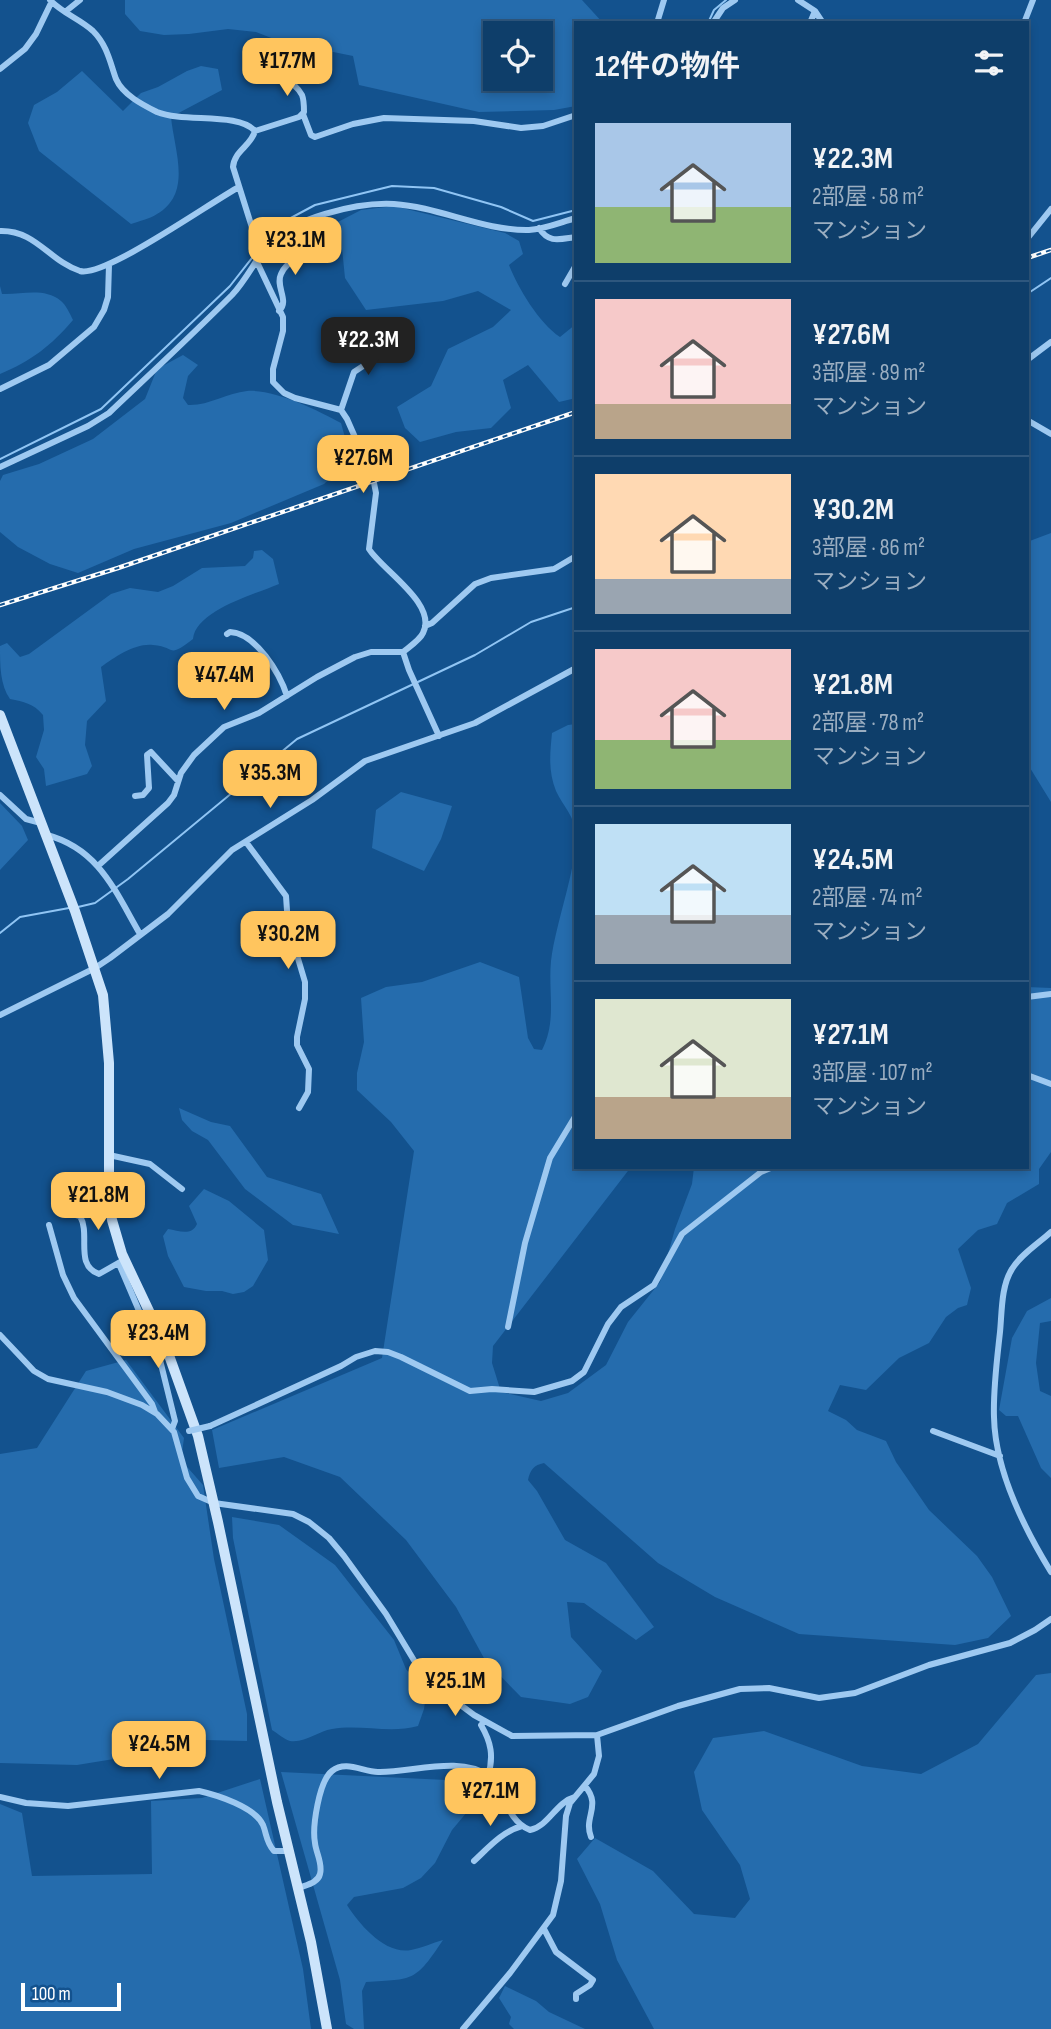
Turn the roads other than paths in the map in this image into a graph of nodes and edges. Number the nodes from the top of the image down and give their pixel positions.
1 (79, 0) edge
2 (664, 0) edge
3 (735, 0) edge
4 (798, 0) edge
5 (1033, 0) edge
6 (50, 1) edge
7 (815, 11) junction
8 (65, 12) junction
9 (658, 21) edge
10 (714, 21) edge
11 (811, 21) edge
12 (822, 21) edge
13 (1025, 21) edge
14 (250, 60) dead end
15 (0, 69) edge
16 (303, 114) junction
17 (574, 116) edge
18 (255, 131) junction
19 (239, 187) junction
20 (1051, 209) edge
21 (574, 219) edge
22 (1029, 224) edge
23 (539, 228) junction
24 (1036, 228) junction
25 (0, 231) edge
26 (574, 237) edge
27 (1029, 237) edge
28 (332, 253) dead end
29 (263, 254) junction
30 (257, 262) junction
31 (109, 265) junction
32 (574, 268) edge
33 (565, 284) dead end
34 (279, 311) junction
35 (1051, 342) edge
36 (398, 343) dead end
37 (1029, 358) edge
38 (0, 388) edge
39 (341, 410) junction
40 (1029, 421) edge
41 (1051, 435) edge
42 (0, 467) edge
43 (574, 557) edge
44 (425, 626) junction
45 (227, 634) dead end
46 (403, 652) junction
47 (574, 669) edge
48 (287, 696) junction
49 (0, 715) edge
50 (439, 736) junction
51 (178, 781) junction
52 (0, 794) edge
53 (135, 796) dead end
54 (41, 823) junction
55 (45, 835) junction
56 (246, 842) junction
57 (99, 865) junction
58 (140, 934) junction
59 (95, 968) junction
60 (1051, 994) edge
61 (1029, 997) edge
62 (0, 1015) edge
63 (1029, 1076) edge
64 (1051, 1084) edge
65 (299, 1108) dead end
66 (574, 1118) edge
67 (109, 1155) junction
68 (768, 1169) edge
69 (182, 1189) dead end
70 (72, 1214) dead end
71 (49, 1225) dead end
72 (1051, 1232) edge
73 (122, 1261) junction
74 (508, 1326) dead end
75 (0, 1335) edge
76 (155, 1412) junction
77 (933, 1430) dead end
78 (174, 1432) junction
79 (1000, 1456) junction
80 (214, 1503) junction
81 (1051, 1572) edge
82 (1051, 1619) edge
83 (484, 1721) junction
84 (597, 1735) junction
85 (488, 1776) junction
86 (585, 1786) junction
87 (0, 1797) edge
88 (575, 1797) junction
89 (522, 1826) junction
90 (591, 1837) dead end
91 (289, 1851) junction
92 (474, 1861) dead end
93 (299, 1888) junction
94 (544, 1928) junction
95 (576, 1999) dead end
96 (327, 2029) edge
97 (463, 2029) edge

1 - 8 street
2 - 9 street
3 - 10 street
4 - 7 street
5 - 13 street
6 - 8 street
6 - 15 street
7 - 11 street
7 - 12 street
8 - 18 street
14 - 16 street
16 - 17 street
16 - 18 street
18 - 19 street
19 - 29 street
19 - 31 street
20 - 24 street
21 - 23 street
22 - 24 street
23 - 26 street
23 - 29 street
24 - 27 street
25 - 31 street
28 - 34 street
29 - 30 street
30 - 34 street
30 - 42 street
31 - 38 street
32 - 33 street
34 - 39 street
35 - 37 street
36 - 39 street
39 - 44 street
40 - 41 street
43 - 44 street
44 - 46 street
45 - 48 street
46 - 48 street
46 - 50 street
47 - 50 street
48 - 51 street
49 - 54 street
50 - 56 street
51 - 53 street
51 - 57 street
52 - 54 street
54 - 55 street
55 - 57 street
55 - 59 street
56 - 58 street
56 - 65 street
57 - 58 street
58 - 59 street
59 - 62 street
59 - 67 street
60 - 61 street
63 - 64 street
66 - 74 street
67 - 69 street
67 - 73 street
68 - 78 street, bridge
70 - 73 street
71 - 76 street
72 - 79 street
73 - 78 street
73 - 80 street
75 - 76 street
76 - 78 street
77 - 79 street
78 - 80 street
79 - 81 street
80 - 83 street
80 - 91 street
82 - 84 street
83 - 84 street
83 - 85 street
84 - 86 street
85 - 89 street
85 - 93 street
86 - 88 street
86 - 90 street
87 - 91 street
88 - 89 street
88 - 94 street
89 - 92 street
91 - 93 street
93 - 96 street
94 - 95 street
94 - 97 street

